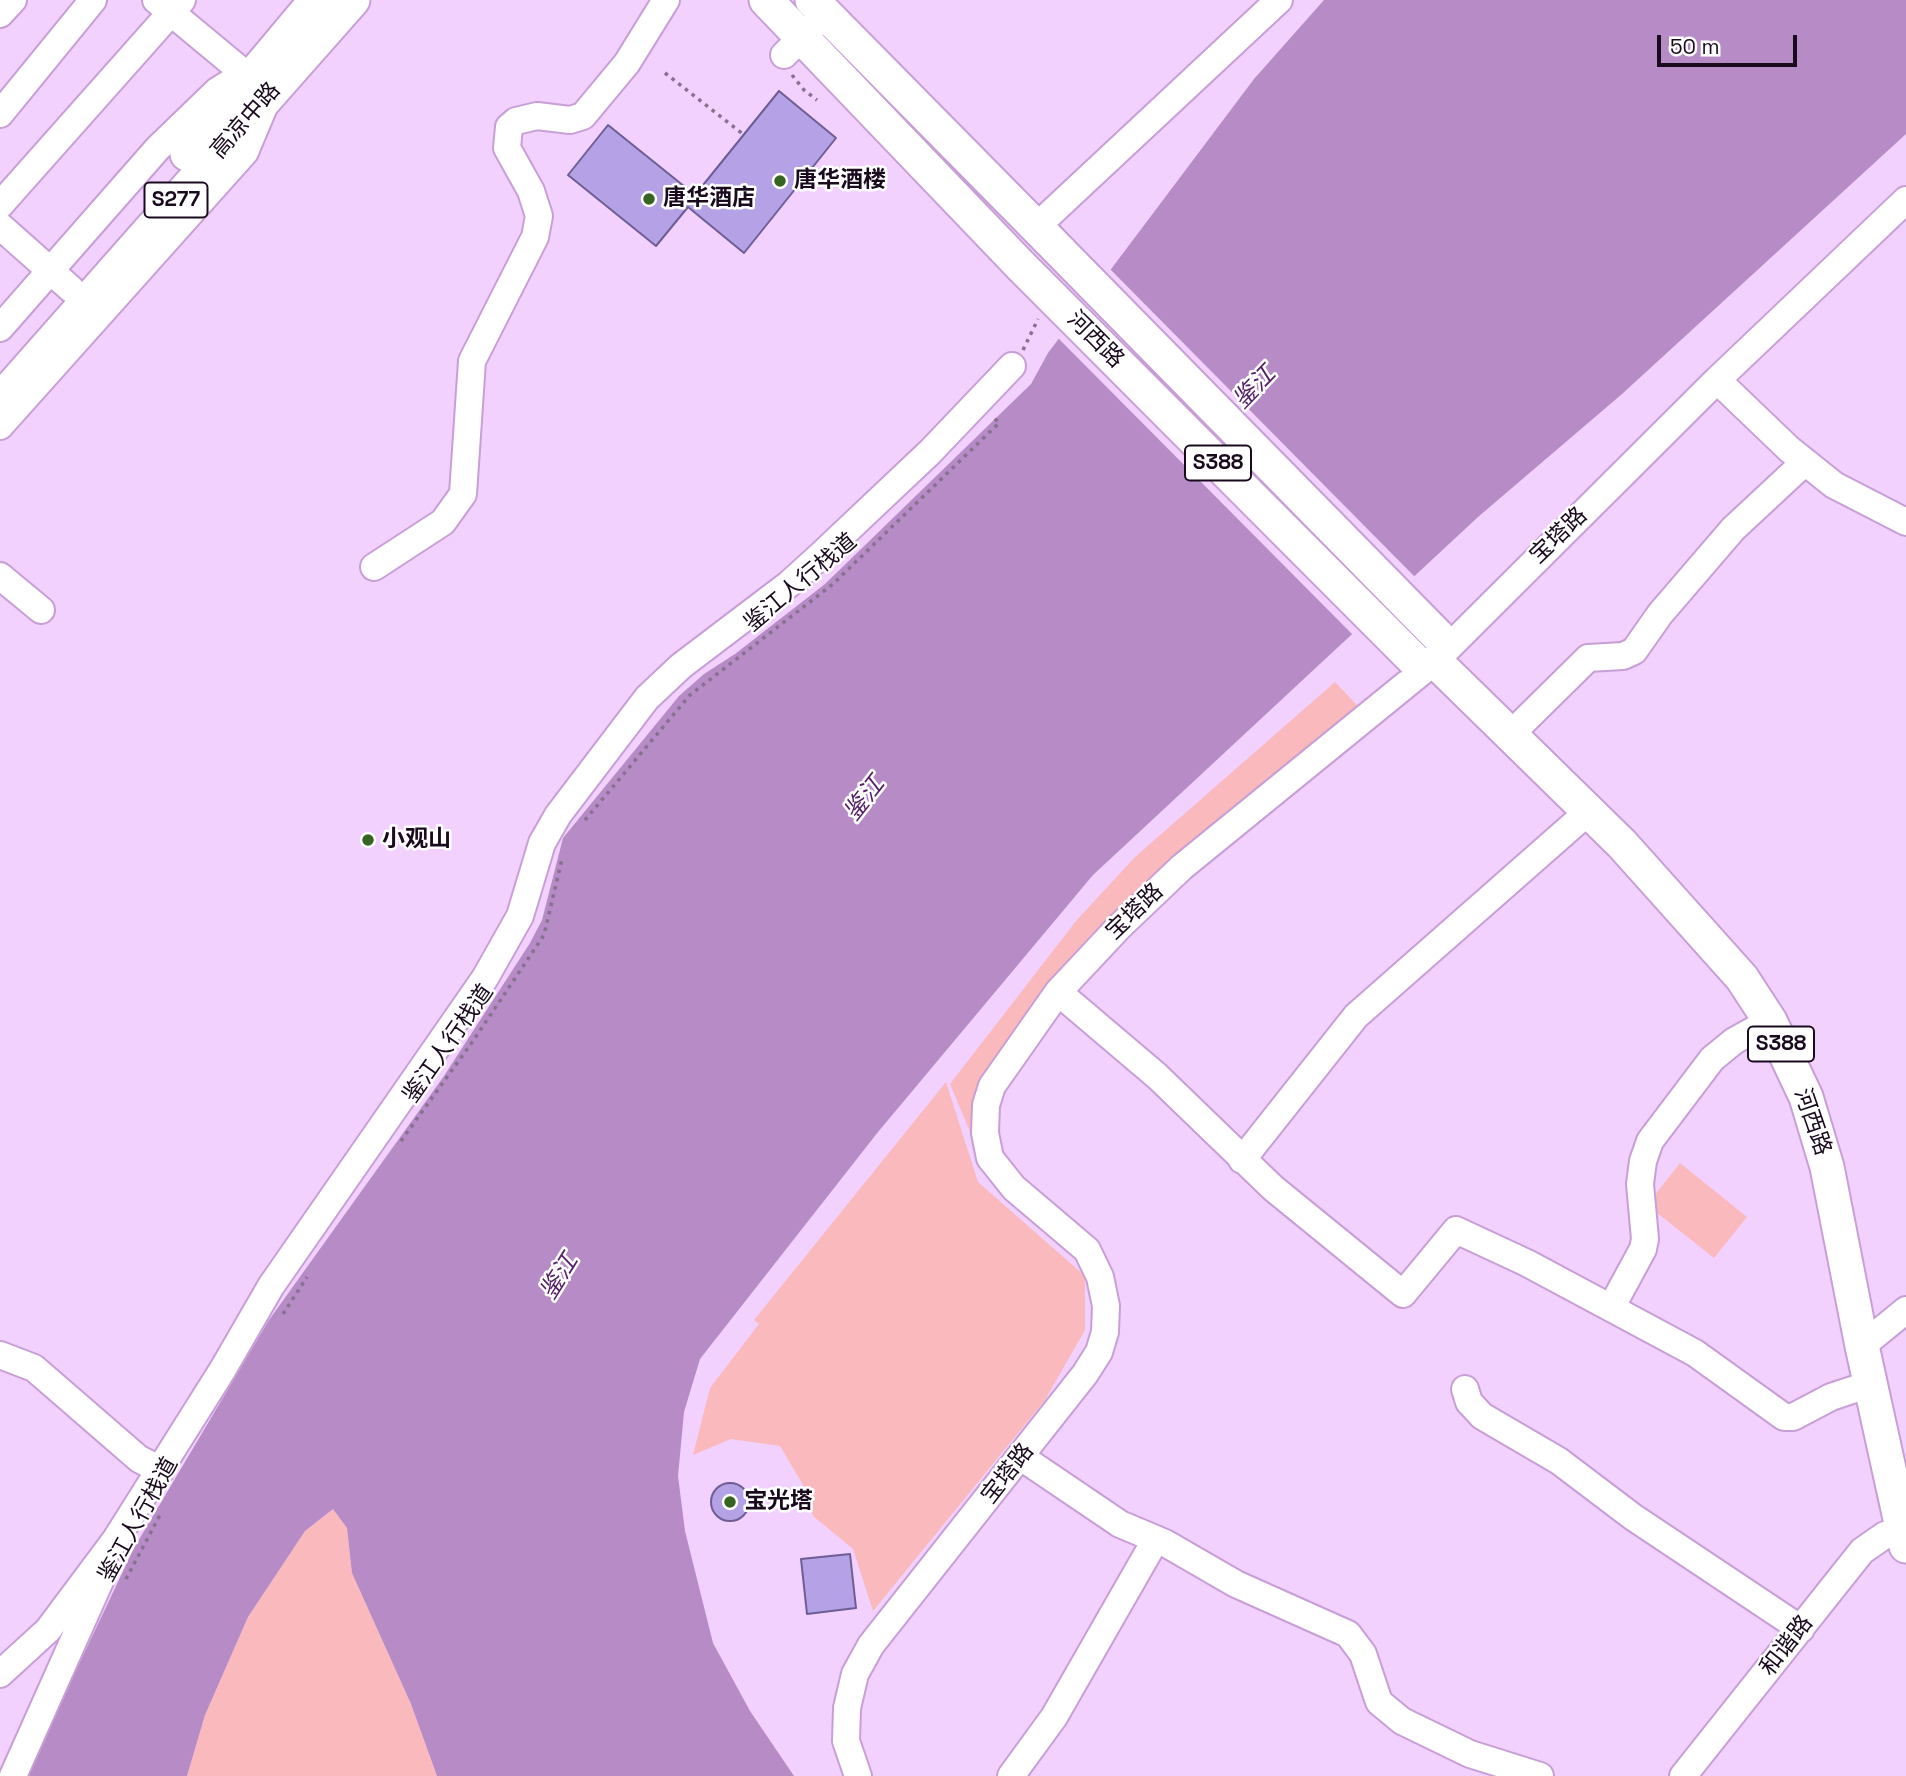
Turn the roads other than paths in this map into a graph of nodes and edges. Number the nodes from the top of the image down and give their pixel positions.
1 (13, 0) edge
2 (93, 0) edge
3 (316, 0) edge
4 (353, 0) edge
5 (666, 0) edge
6 (1279, 0) edge
7 (774, 3) edge
8 (170, 4) edge
9 (819, 7) edge
10 (0, 14) edge
11 (793, 46) junction
12 (259, 87) junction
13 (0, 114) edge
14 (1906, 201) edge
15 (0, 205) edge
16 (0, 226) edge
17 (1041, 233) junction
18 (61, 280) junction
19 (0, 328) edge
20 (59, 346) junction
21 (1012, 366) dead end
22 (0, 368) edge
23 (1717, 380) junction
24 (0, 400) edge
25 (0, 426) edge
26 (1805, 462) junction
27 (1906, 522) edge
28 (374, 567) dead end
29 (0, 576) edge
30 (41, 610) dead end
31 (1429, 653) junction
32 (1511, 734) junction
33 (1589, 811) junction
34 (1058, 992) junction
35 (1770, 1021) junction
36 (1242, 1160) junction
37 (1611, 1308) junction
38 (1906, 1310) edge
39 (1862, 1346) junction
40 (0, 1355) edge
41 (1870, 1384) junction
42 (1465, 1389) dead end
43 (1021, 1457) junction
44 (160, 1470) junction
45 (1904, 1538) edge
46 (116, 1539) junction
47 (1156, 1539) junction
48 (1801, 1629) junction
49 (0, 1674) edge
50 (13, 1776) edge
51 (858, 1776) edge
52 (1011, 1776) edge
53 (1540, 1776) edge
54 (1683, 1776) edge

1 - 10 street
2 - 13 street
3 - 12 main road, 高凉中路 / S277
4 - 12 main road, 高凉中路 / S277
5 - 28 street
6 - 17 street
7 - 11 main road, 河西路 / S388
8 - 12 street
8 - 15 street
9 - 11 street
9 - 17 main road, 河西路 / S388
11 - 31 main road, 河西路 / S388, bridge
12 - 18 main road, 高凉中路 / S277
12 - 20 main road, 高凉中路 / S277
14 - 23 street, 宝塔路
16 - 18 street
17 - 31 main road, 河西路 / S388, bridge
18 - 19 street
18 - 22 main road, 高凉中路 / S277
20 - 24 main road, 高凉中路 / S277
20 - 25 street
21 - 44 street
23 - 26 street
23 - 31 street, 宝塔路
26 - 27 street
26 - 32 street
29 - 30 street
31 - 32 main road, 河西路 / S388
31 - 34 street, 宝塔路
32 - 33 main road, 河西路 / S388
33 - 35 main road, 河西路 / S388
33 - 36 street
34 - 36 street
34 - 43 street, 宝塔路
35 - 37 street
35 - 39 main road, 河西路 / S388
36 - 37 street
37 - 41 street
38 - 39 street
39 - 41 main road, 河西路 / S388
40 - 44 street
41 - 45 main road, 河西路 / S388
42 - 48 street
43 - 47 street
43 - 51 street, 宝塔路
44 - 46 street
45 - 48 street, 和谐路
46 - 49 street
46 - 50 street
47 - 52 street
47 - 53 street
48 - 54 street, 和谐路

